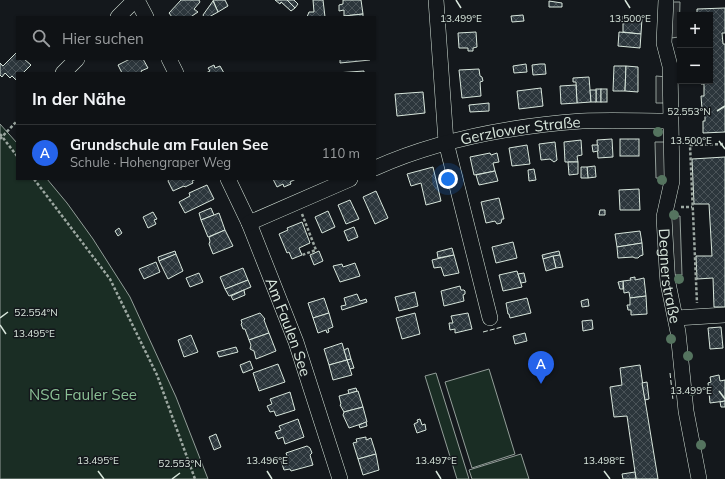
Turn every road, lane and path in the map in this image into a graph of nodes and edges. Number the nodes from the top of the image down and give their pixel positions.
1 (136, 0) edge
2 (436, 0) edge
3 (666, 0) edge
4 (119, 16) edge
5 (145, 16) edge
6 (76, 60) edge
7 (170, 60) edge
8 (65, 72) edge
9 (176, 72) edge
10 (670, 121) junction
11 (16, 122) edge
12 (1, 137) edge
13 (687, 138) dead end
14 (446, 142) junction
15 (725, 144) edge
16 (690, 145) junction
17 (16, 155) edge
18 (376, 168) edge
19 (35, 180) edge
20 (228, 180) edge
21 (348, 180) edge
22 (297, 202) junction
23 (681, 207) dead end
24 (692, 207) junction
25 (249, 223) junction
26 (302, 255) dead end
27 (725, 315) edge
28 (698, 316) junction
29 (490, 318) dead end
30 (676, 318) junction
31 (194, 479) edge
32 (340, 479) edge
33 (699, 479) edge

1 - 4 street
1 - 5 street
2 - 14 street
3 - 10 street, Degnerstraße
6 - 8 street
7 - 9 street
10 - 14 street, Gerzlower Straße
10 - 30 street, Degnerstraße
11 - 12 path
12 - 17 path
13 - 16 path
14 - 18 street, Gerzlower Straße
14 - 29 street
15 - 16 path
16 - 24 path
19 - 31 path
20 - 25 street, Am Faulen See
21 - 22 street
22 - 25 street
22 - 26 path
23 - 24 path
24 - 28 path
25 - 32 street, Am Faulen See
27 - 28 street
28 - 30 street
30 - 33 street, Degnerstraße

